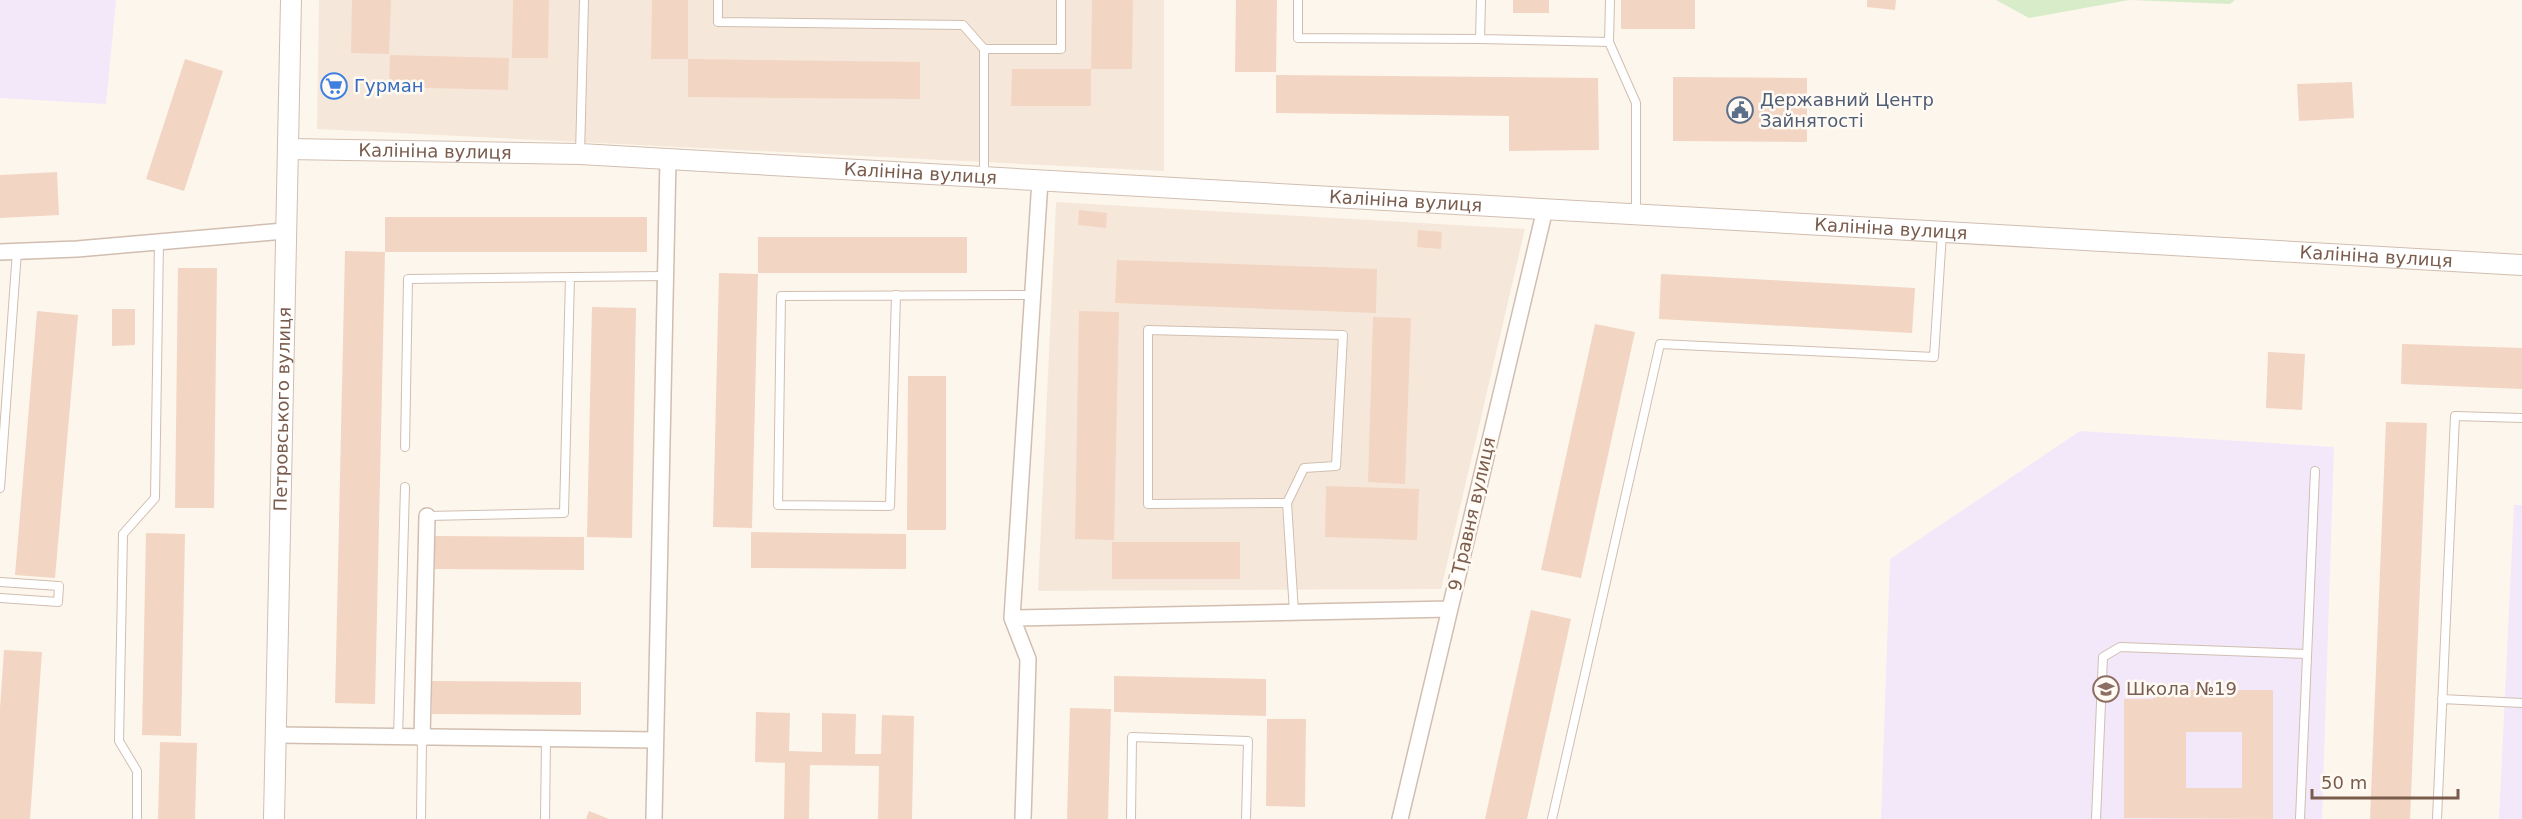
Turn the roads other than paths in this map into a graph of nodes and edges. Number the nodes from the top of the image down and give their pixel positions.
1 (291, 0) edge
2 (584, 0) edge
3 (718, 0) edge
4 (1061, 0) edge
5 (1298, 0) edge
6 (1480, 0) edge
7 (1610, 0) edge
8 (1480, 39) junction
9 (1608, 42) junction
10 (984, 49) junction
11 (288, 149) junction
12 (580, 154) junction
13 (668, 159) junction
14 (984, 177) junction
15 (1040, 180) junction
16 (1545, 209) junction
17 (1636, 214) junction
18 (285, 231) junction
19 (1942, 231) junction
20 (159, 242) junction
21 (17, 251) junction
22 (0, 252) edge
23 (2522, 265) edge
24 (666, 276) junction
25 (570, 277) junction
26 (896, 295) junction
27 (1033, 295) junction
28 (2522, 418) edge
29 (405, 447) dead end
30 (2315, 471) dead end
31 (405, 487) dead end
32 (0, 488) edge
33 (1287, 503) junction
34 (427, 516) joint
35 (0, 582) edge
36 (0, 598) edge
37 (1450, 609) junction
38 (1294, 612) junction
39 (1012, 618) junction
40 (2306, 654) junction
41 (2442, 699) junction
42 (2522, 703) edge
43 (278, 735) junction
44 (398, 739) junction
45 (422, 739) junction
46 (546, 740) junction
47 (655, 740) junction
48 (137, 819) edge
49 (274, 819) edge
50 (421, 819) edge
51 (545, 819) edge
52 (654, 819) edge
53 (1023, 819) edge
54 (1131, 819) edge
55 (1246, 819) edge
56 (1400, 819) edge
57 (1552, 819) edge
58 (2096, 819) edge
59 (2300, 819) edge
60 (2437, 819) edge

1 - 11 street, Петровського вулиця
2 - 12 lane
3 - 10 lane
4 - 10 lane
5 - 8 lane
6 - 8 lane
7 - 9 lane
8 - 9 lane
9 - 17 lane
10 - 14 lane
11 - 12 street, Калініна вулиця
11 - 18 street, Петровського вулиця
12 - 13 street, Калініна вулиця
13 - 14 street, Калініна вулиця
13 - 24 street
14 - 15 street, Калініна вулиця
15 - 16 street, Калініна вулиця
15 - 27 street
16 - 17 street, Калініна вулиця
16 - 37 street, 9 Травня вулиця
17 - 19 street, Калініна вулиця
18 - 20 street
18 - 43 street, Петровського вулиця
19 - 23 street, Калініна вулиця
19 - 57 lane
20 - 21 street
20 - 48 lane
21 - 22 street
21 - 32 lane
24 - 25 lane
24 - 47 street
25 - 29 lane
25 - 34 lane
26 - 26 lane
26 - 27 lane
27 - 39 street
28 - 41 lane
30 - 40 lane
31 - 44 lane
33 - 33 lane
33 - 38 lane
34 - 45 street
35 - 36 lane
37 - 38 street
37 - 56 street, 9 Травня вулиця
38 - 39 street
39 - 53 street
40 - 58 lane
40 - 59 lane
41 - 42 lane
41 - 60 lane
43 - 44 street
43 - 49 street, Петровського вулиця
44 - 45 street
45 - 46 street
45 - 50 lane
46 - 47 street
46 - 51 lane
47 - 52 street
54 - 55 lane

